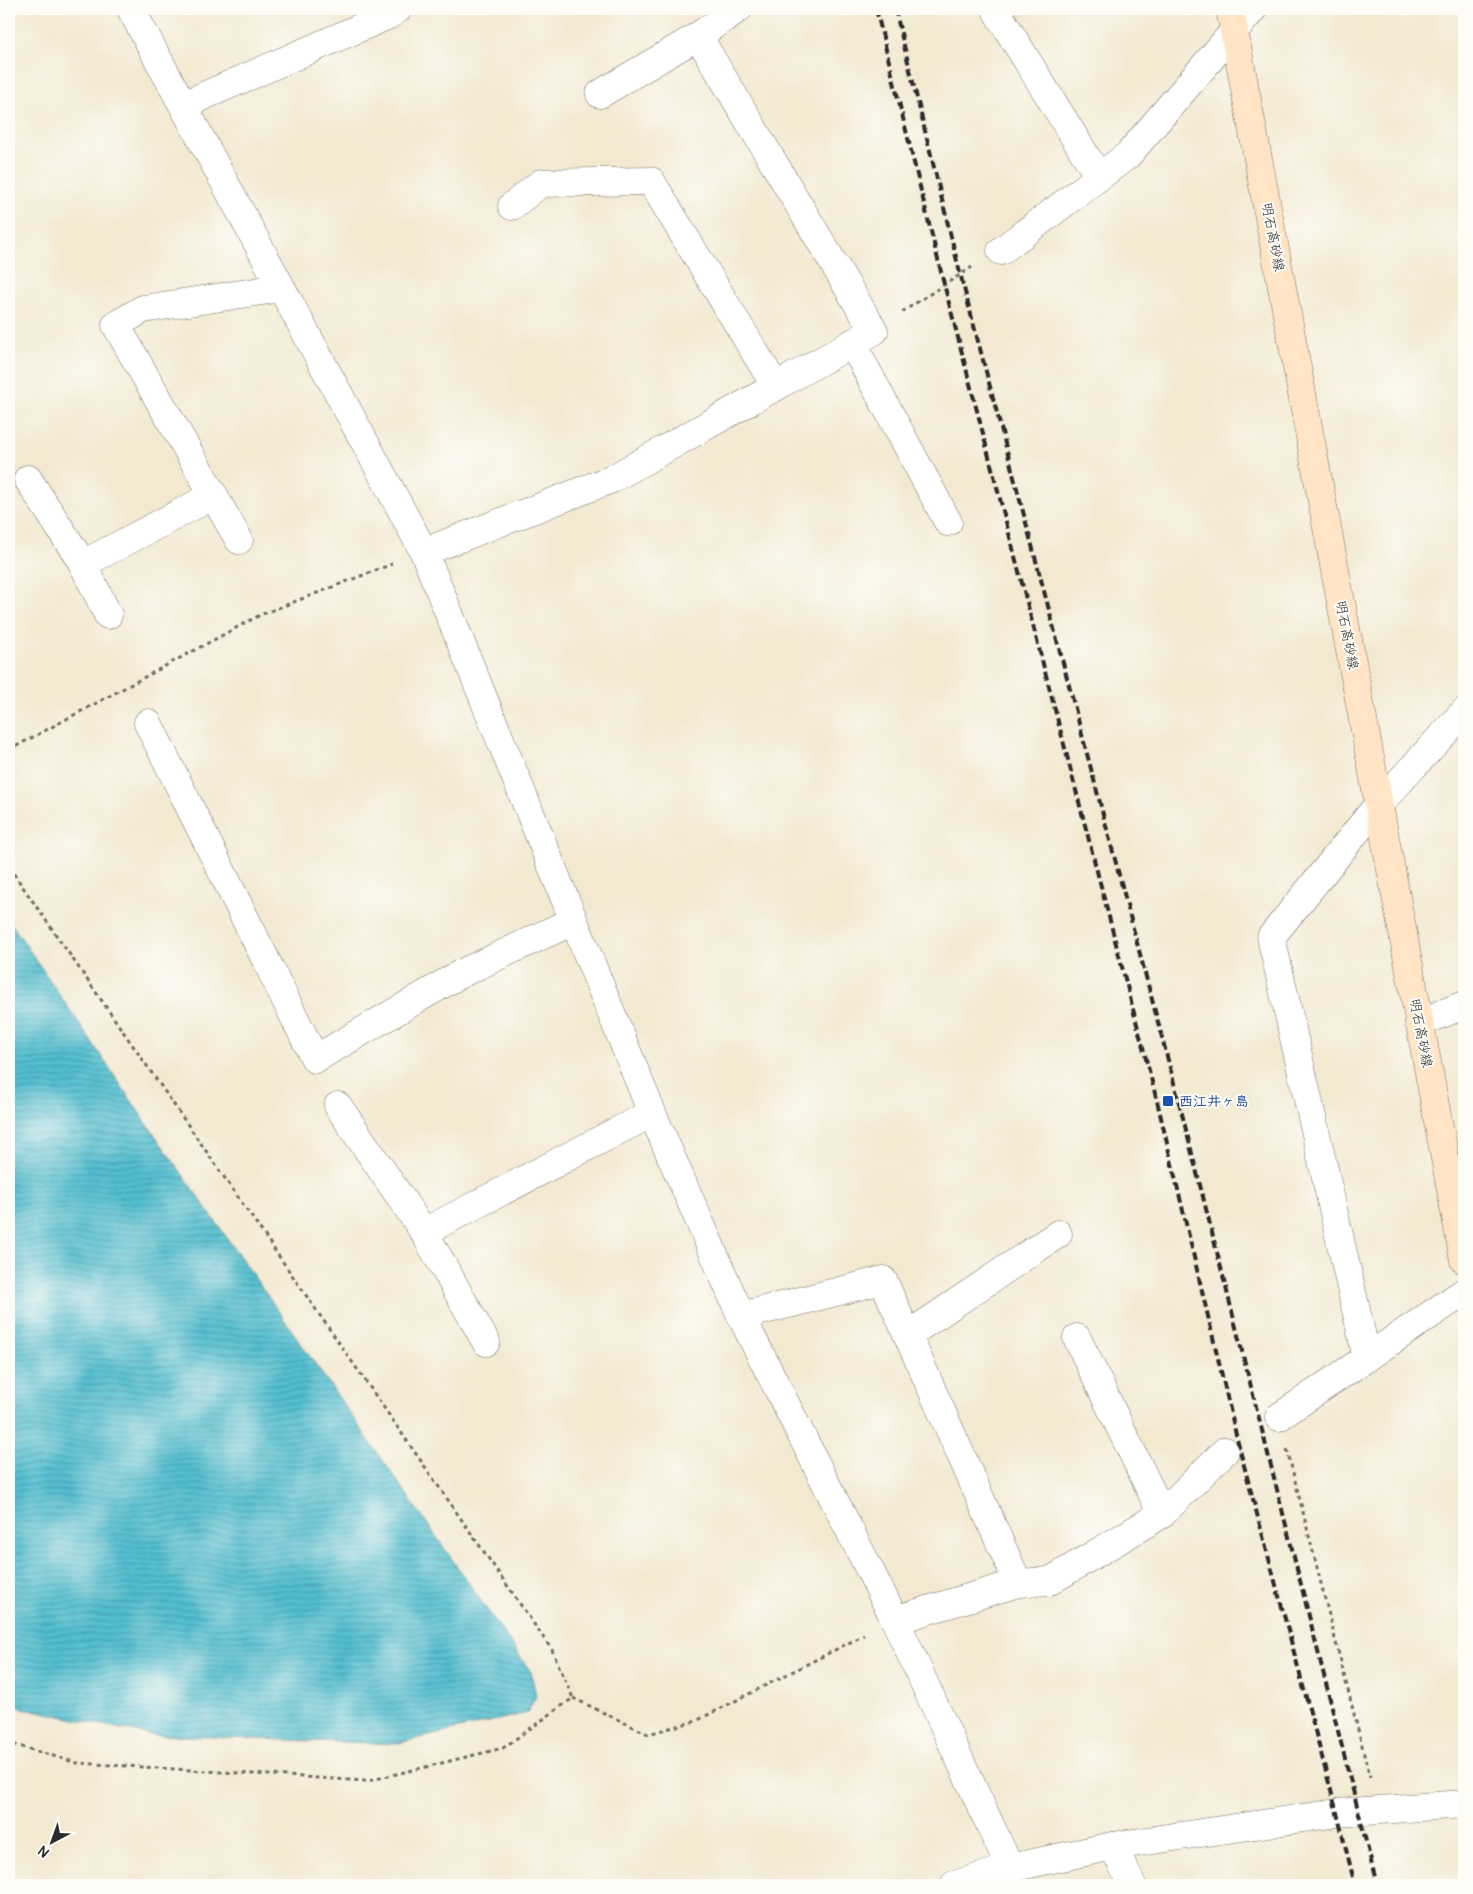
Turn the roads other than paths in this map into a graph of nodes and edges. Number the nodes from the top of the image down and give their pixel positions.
1 (131, 9) edge
2 (398, 9) edge
3 (738, 9) edge
4 (1001, 9) edge
5 (1253, 9) edge
6 (1232, 19) edge
7 (698, 36) junction
8 (600, 94) dead end
9 (183, 105) junction
10 (1099, 177) junction
11 (512, 206) dead end
12 (1001, 251) road end
13 (281, 288) junction
14 (863, 337) junction
15 (776, 387) junction
16 (28, 479) dead end
17 (214, 495) junction
18 (948, 522) dead end
19 (239, 540) dead end
20 (424, 552) junction
21 (83, 564) junction
22 (108, 614) dead end
23 (1464, 712) edge
24 (148, 723) dead end
25 (1378, 805) junction
26 (573, 921) junction
27 (1464, 1005) edge
28 (1419, 1023) junction
29 (338, 1106) dead end
30 (652, 1113) junction
31 (424, 1232) junction
32 (1058, 1234) dead end
33 (1464, 1260) edge
34 (1464, 1292) edge
35 (741, 1316) junction
36 (908, 1335) junction
37 (1077, 1338) dead end
38 (486, 1342) dead end
39 (1367, 1358) junction
40 (1280, 1417) road end
41 (1225, 1450) dead end
42 (1162, 1514) junction
43 (1018, 1583) junction
44 (895, 1620) junction
45 (1464, 1804) edge
46 (1113, 1846) junction
47 (1010, 1868) junction
48 (954, 1885) edge
49 (1132, 1885) edge

1 - 9 street
2 - 9 street
3 - 7 street
4 - 10 street
5 - 6 street
6 - 10 street
6 - 25 main road, 明石高砂線
7 - 8 street
7 - 14 street
9 - 13 street
10 - 12 street
11 - 15 street
13 - 17 street
13 - 20 street
14 - 15 street
14 - 18 street
15 - 20 street
16 - 21 street
17 - 19 street
17 - 21 street
20 - 26 street
21 - 22 street
23 - 25 street
24 - 26 street
25 - 28 main road, 明石高砂線
25 - 39 street
26 - 30 street
27 - 28 street
28 - 33 main road, 明石高砂線
29 - 31 street
30 - 31 street
30 - 35 street
31 - 38 street
32 - 36 street
34 - 39 street
35 - 36 street
35 - 44 street
36 - 43 street
37 - 42 street
39 - 40 street
41 - 42 street
42 - 43 street
43 - 44 street
44 - 47 street
45 - 46 street
46 - 47 street
46 - 49 street
47 - 48 street

